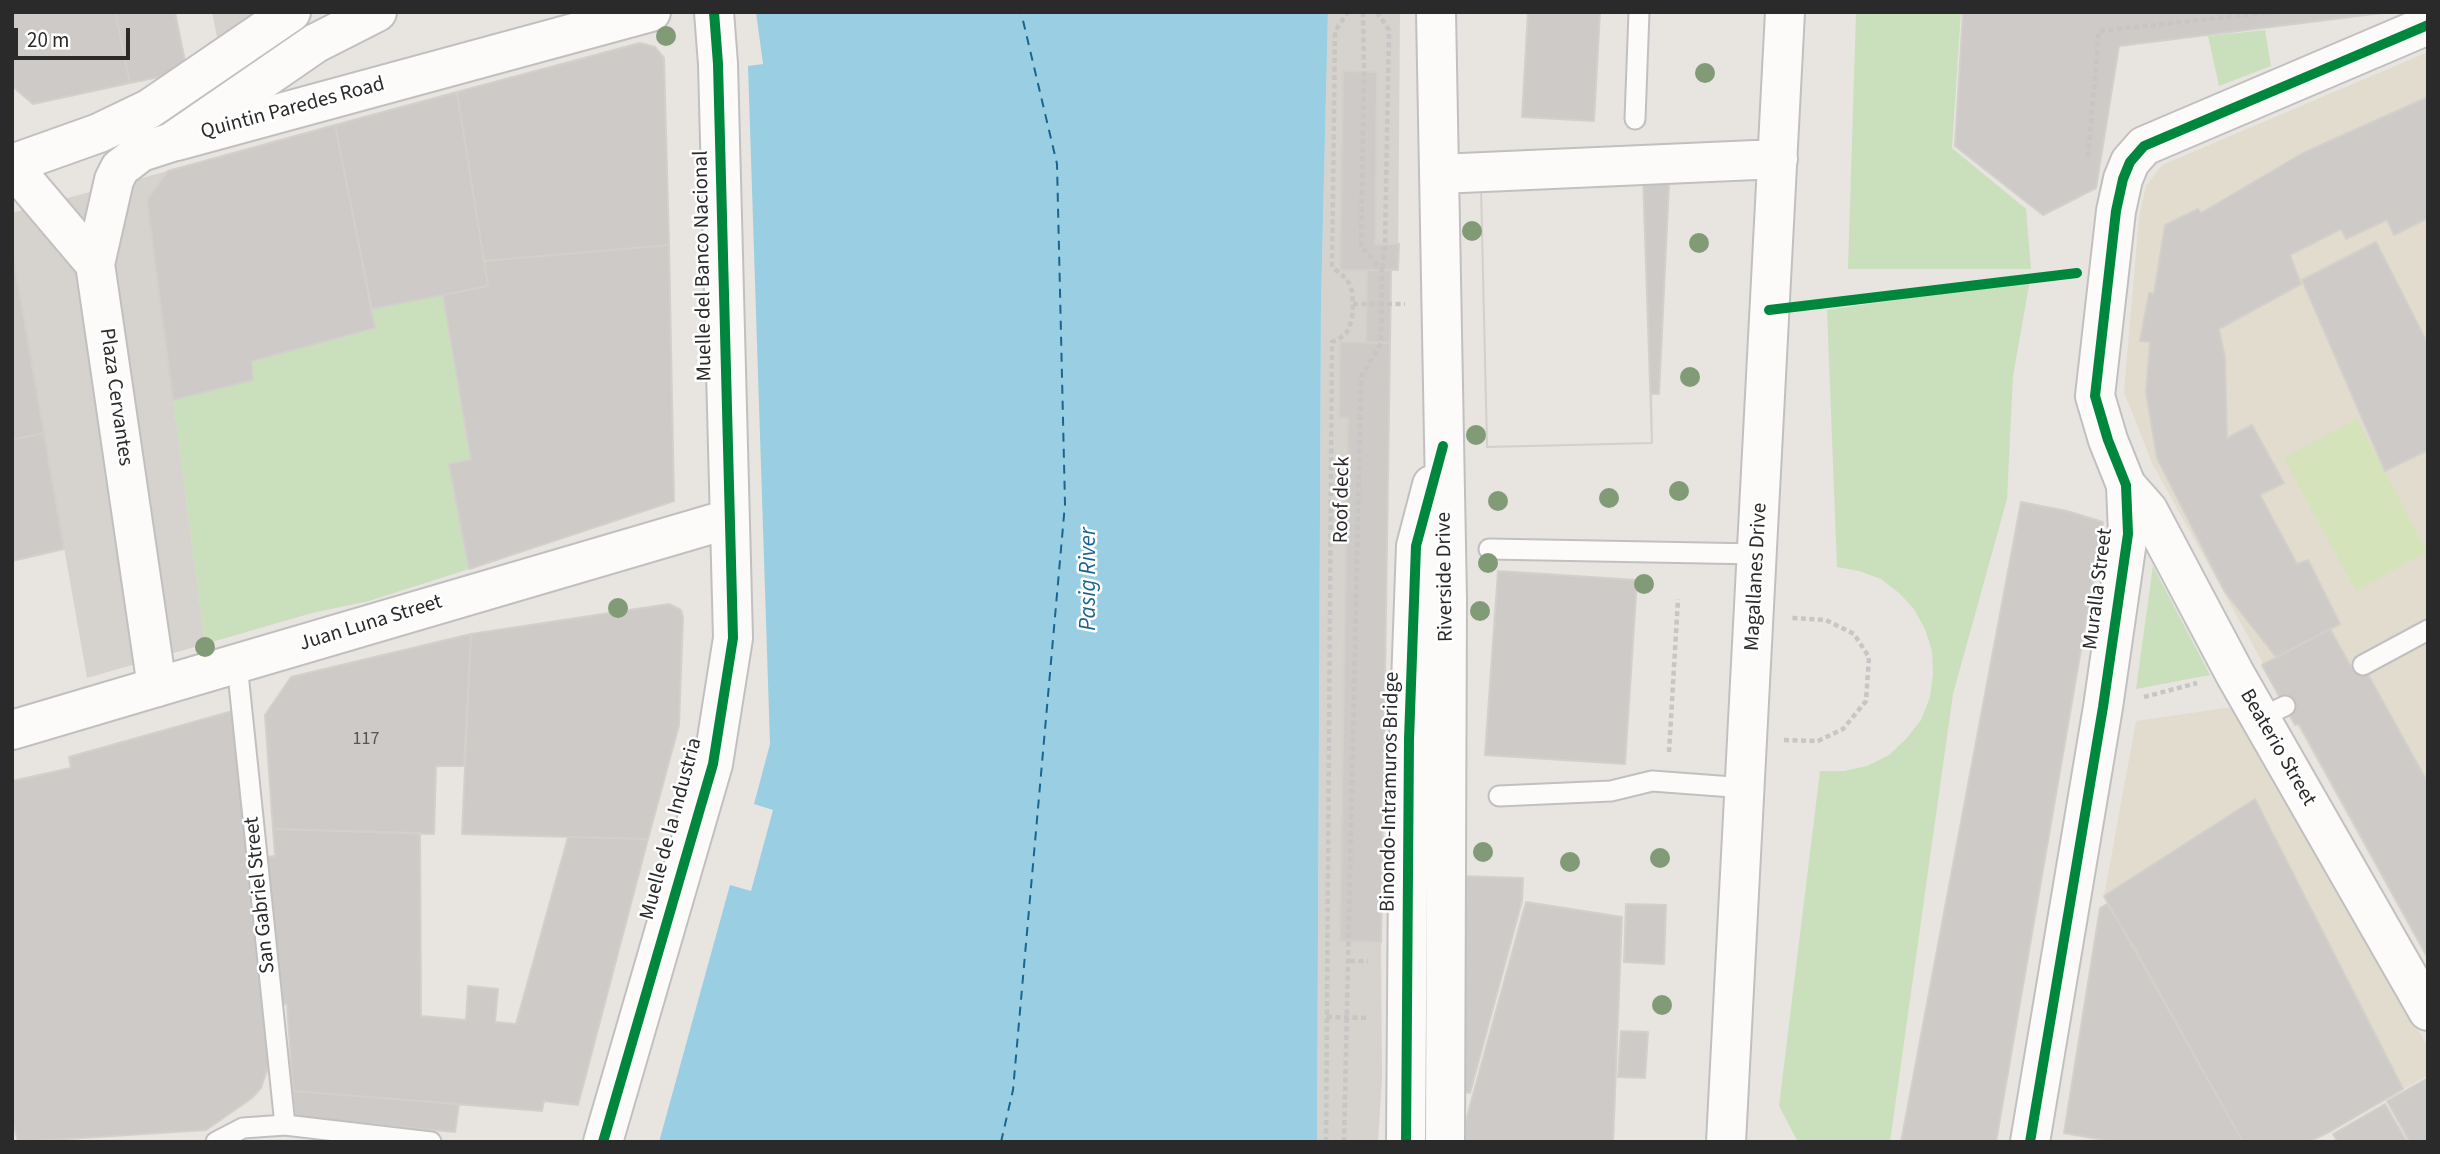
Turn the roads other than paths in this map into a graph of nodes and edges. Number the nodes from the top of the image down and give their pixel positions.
1 (291, 12) edge
2 (377, 12) edge
3 (650, 12) edge
4 (715, 12) edge
5 (1436, 12) edge
6 (1640, 12) edge
7 (1785, 12) edge
8 (2428, 24) edge
9 (1635, 119) dead end
10 (172, 142) junction
11 (1778, 159) junction
12 (12, 165) edge
13 (1439, 174) junction
14 (96, 264) junction
15 (1443, 446) junction
16 (2126, 485) junction
17 (729, 519) junction
18 (1489, 549) dead end
19 (1758, 554) junction
20 (2428, 630) edge
21 (237, 664) junction
22 (2363, 665) dead end
23 (157, 687) junction
24 (12, 730) edge
25 (1746, 788) junction
26 (1499, 796) dead end
27 (2428, 1011) edge
28 (285, 1125) junction
29 (216, 1142) edge
30 (431, 1142) edge
31 (603, 1142) edge
32 (1406, 1142) edge
33 (1445, 1142) edge
34 (1726, 1142) edge
35 (2030, 1142) edge

1 - 12 street
2 - 10 street, Quintin Paredes Road
3 - 10 street, Quintin Paredes Road
4 - 17 street, Muelle del Banco Nacional
5 - 13 street, Riverside Drive
6 - 9 lane
7 - 11 street, Magallanes Drive
8 - 16 street, Muralla Street
10 - 14 street, Plaza Cervantes
11 - 13 street
11 - 19 street, Magallanes Drive
12 - 14 street
13 - 15 street, Riverside Drive
14 - 23 street, Plaza Cervantes
15 - 32 street, Binondo-Intramuros Bridge
15 - 33 street, Riverside Drive
16 - 27 street, Beaterio Street
16 - 35 street, Muralla Street
17 - 21 street, Juan Luna Street
17 - 31 street, Muelle de la Industria
18 - 19 lane
19 - 25 street, Magallanes Drive
20 - 22 lane
21 - 23 street, Juan Luna Street
21 - 28 lane, San Gabriel Street
23 - 24 street, Juan Luna Street
25 - 26 lane
25 - 34 street, Magallanes Drive
28 - 29 lane
28 - 30 lane

